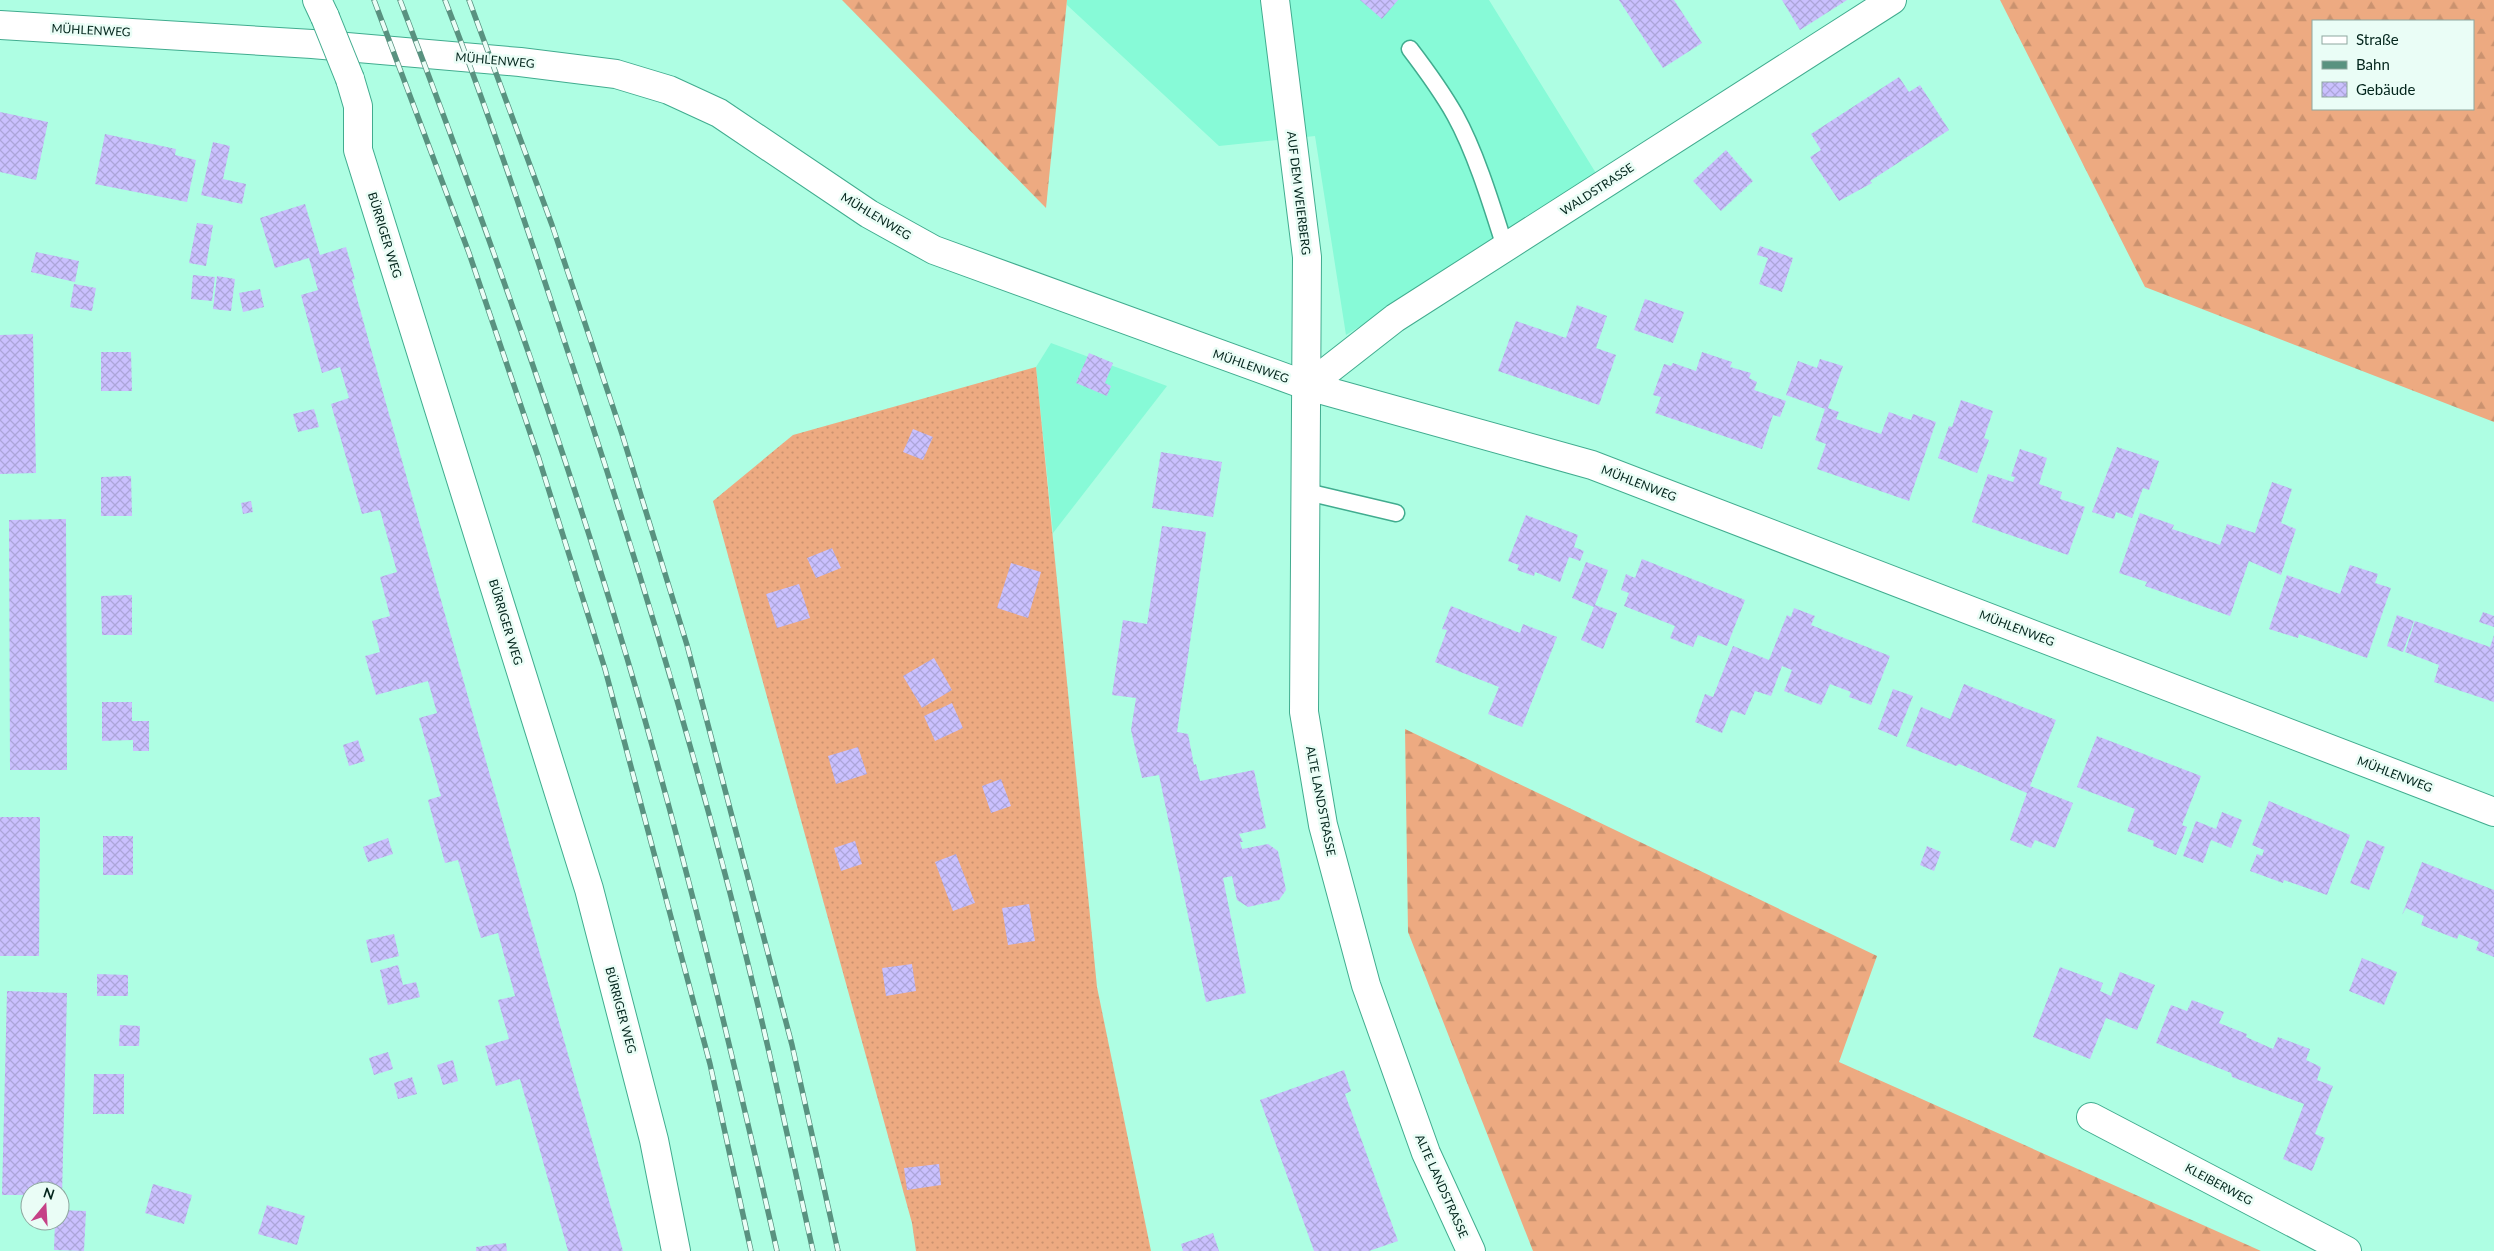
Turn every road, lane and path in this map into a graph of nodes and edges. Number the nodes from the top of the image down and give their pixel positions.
1 (1275, 0) edge
2 (1892, 0) edge
3 (321, 8) edge
4 (0, 25) edge
5 (1410, 49) dead end
6 (1505, 248) junction
7 (1308, 386) junction
8 (1307, 492) junction
9 (1396, 513) dead end
10 (2494, 812) edge
11 (2091, 1117) dead end
12 (676, 1251) edge
13 (1471, 1251) edge
14 (2347, 1251) edge

1 - 7 street, AUF DEM WEIERBERG
2 - 6 street, WALDSTRASSE
3 - 12 street, BÜRRIGER WEG, bridge
4 - 7 street, MÜHLENWEG
5 - 6 lane
6 - 7 street, WALDSTRASSE
7 - 8 street, ALTE LANDSTRASSE
7 - 10 street, MÜHLENWEG
8 - 9 lane
8 - 13 street, ALTE LANDSTRASSE
11 - 14 street, KLEIBERWEG

